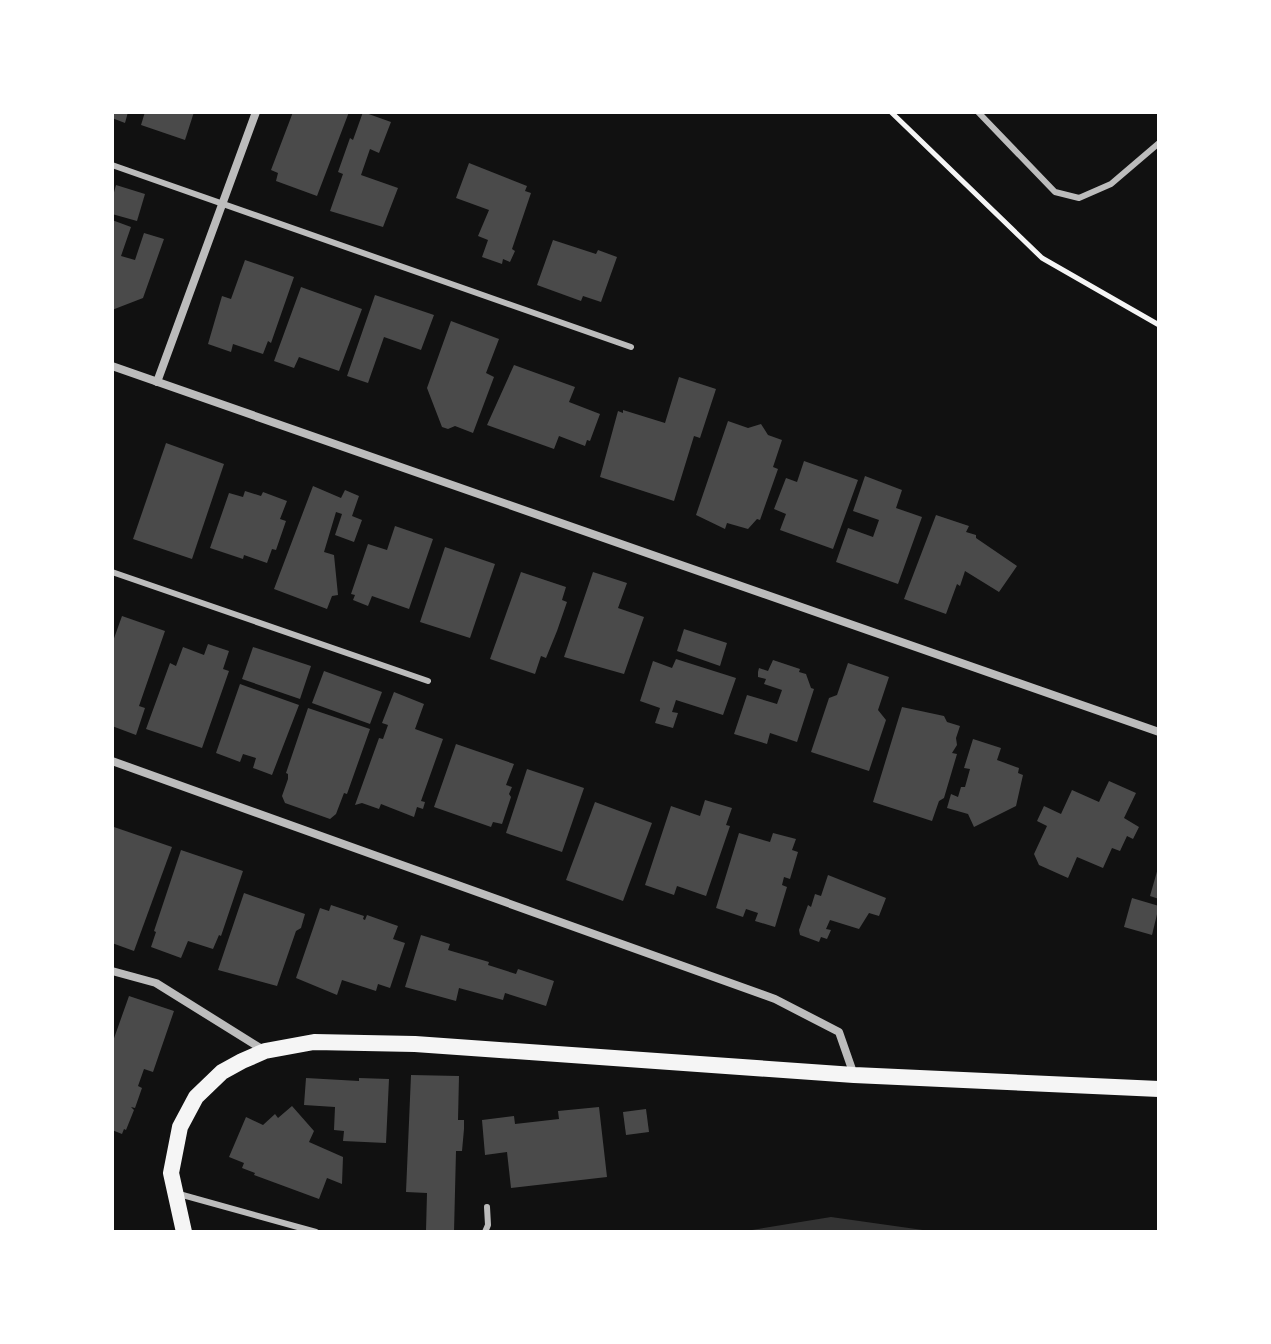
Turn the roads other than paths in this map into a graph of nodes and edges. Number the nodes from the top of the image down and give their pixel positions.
1 (256, 112) edge
2 (978, 112) edge
3 (1159, 143) edge
4 (112, 165) edge
5 (221, 204) junction
6 (631, 347) dead end
7 (112, 366) edge
8 (157, 382) junction
9 (112, 572) edge
10 (428, 681) dead end
11 (1159, 732) edge
12 (112, 761) edge
13 (112, 971) edge
14 (265, 1051) junction
15 (854, 1075) junction
16 (1159, 1089) edge
17 (175, 1193) junction
18 (487, 1207) dead end
19 (184, 1232) edge
20 (316, 1232) edge
21 (485, 1232) edge

1 - 5 street
2 - 3 lane
4 - 5 lane
5 - 6 lane
5 - 8 street
7 - 8 street
8 - 11 street
9 - 10 lane
12 - 15 street
13 - 14 street
14 - 15 main road
14 - 17 main road
15 - 16 main road
17 - 19 main road
17 - 20 lane
18 - 21 lane

